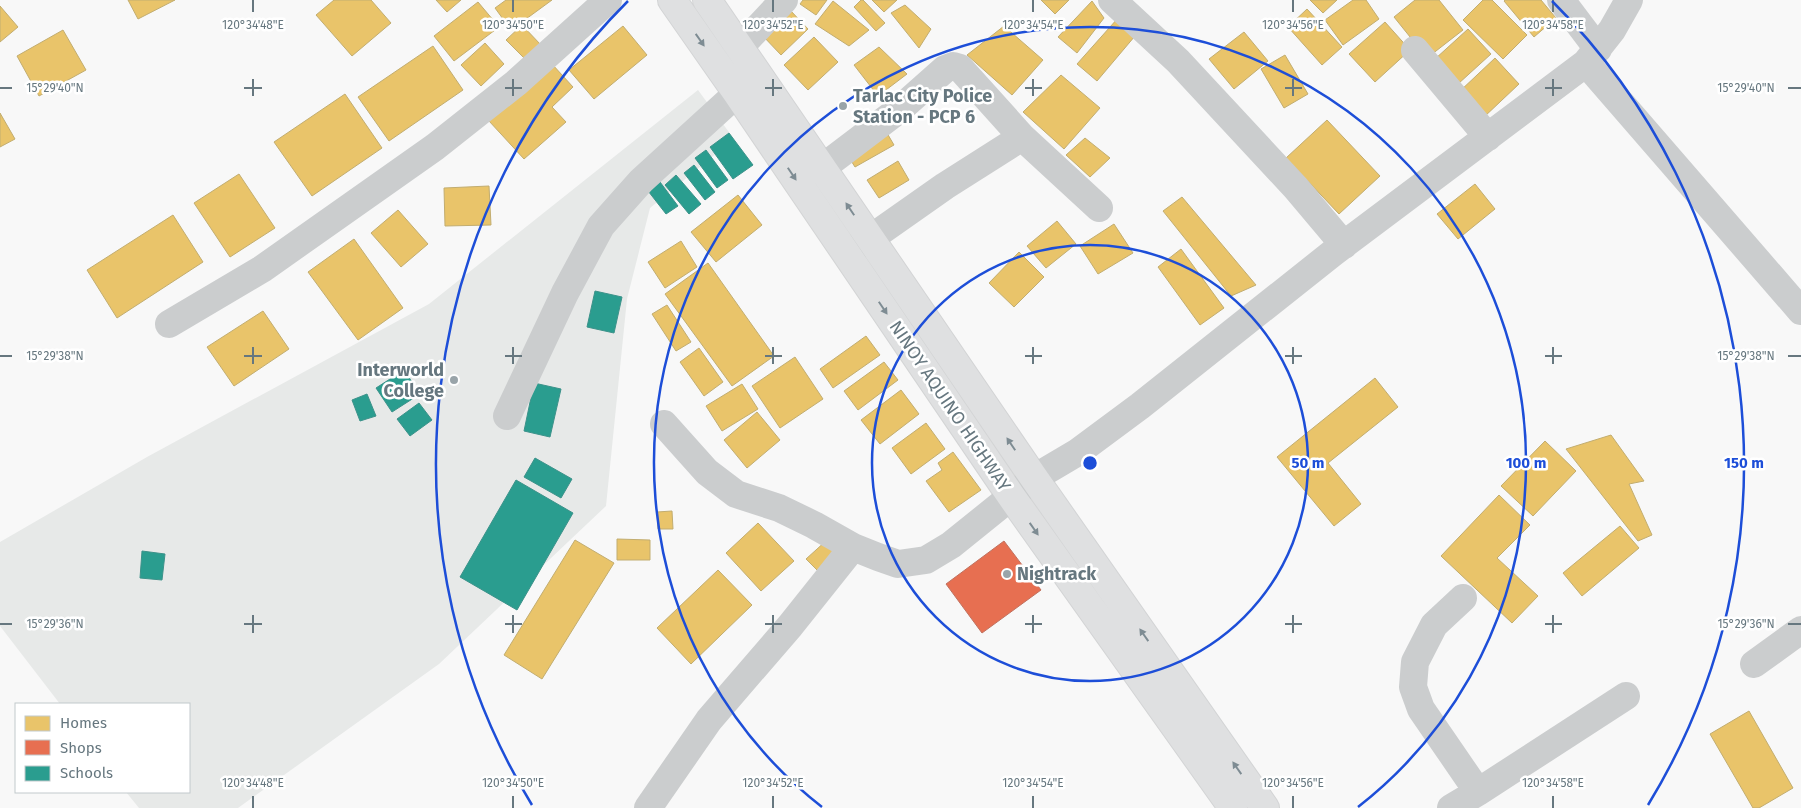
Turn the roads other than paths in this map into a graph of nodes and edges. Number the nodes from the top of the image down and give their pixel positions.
1 (608, 0) edge
2 (672, 0) edge
3 (707, 0) edge
4 (784, 0) edge
5 (1112, 0) edge
6 (1561, 0) edge
7 (1629, 0) edge
8 (740, 47) junction
9 (1415, 50) dead end
10 (1592, 56) junction
11 (758, 74) junction
12 (737, 93) junction
13 (1022, 136) junction
14 (1488, 136) junction
15 (822, 168) junction
16 (1099, 208) dead end
17 (871, 238) junction
18 (1344, 245) junction
19 (846, 253) junction
20 (1801, 311) edge
21 (168, 324) dead end
22 (507, 416) dead end
23 (664, 424) dead end
24 (1034, 478) junction
25 (1010, 496) junction
26 (853, 547) junction
27 (1463, 598) dead end
28 (1801, 630) edge
29 (1754, 664) dead end
30 (1626, 696) dead end
31 (1198, 736) junction
32 (1478, 792) junction
33 (648, 808) edge
34 (1233, 808) edge
35 (1265, 808) edge
36 (1451, 808) edge

1 - 21 street
2 -> 12 main road, NINOY AQUINO HIGHWAY
3 - 8 main road, NINOY AQUINO HIGHWAY
4 - 8 street
5 - 18 street
6 - 10 street
7 - 10 street
8 - 11 main road, NINOY AQUINO HIGHWAY
9 - 14 street
10 - 14 street
10 - 20 street
11 - 12 street
11 - 15 main road, NINOY AQUINO HIGHWAY
12 -> 19 main road, NINOY AQUINO HIGHWAY
12 - 22 street
13 - 15 street
13 - 16 street
13 - 17 street
14 - 18 street
17 -> 15 main road, NINOY AQUINO HIGHWAY
17 - 19 street
24 -> 17 main road, NINOY AQUINO HIGHWAY
18 - 24 street
19 -> 25 main road, NINOY AQUINO HIGHWAY
23 - 26 street
24 - 25 street
31 -> 24 main road, NINOY AQUINO HIGHWAY
25 - 26 street
25 -> 31 main road, NINOY AQUINO HIGHWAY
26 - 33 street
27 - 32 street
28 - 29 street
30 - 32 street
31 - 34 main road, NINOY AQUINO HIGHWAY
35 -> 31 main road, NINOY AQUINO HIGHWAY
32 - 36 street

